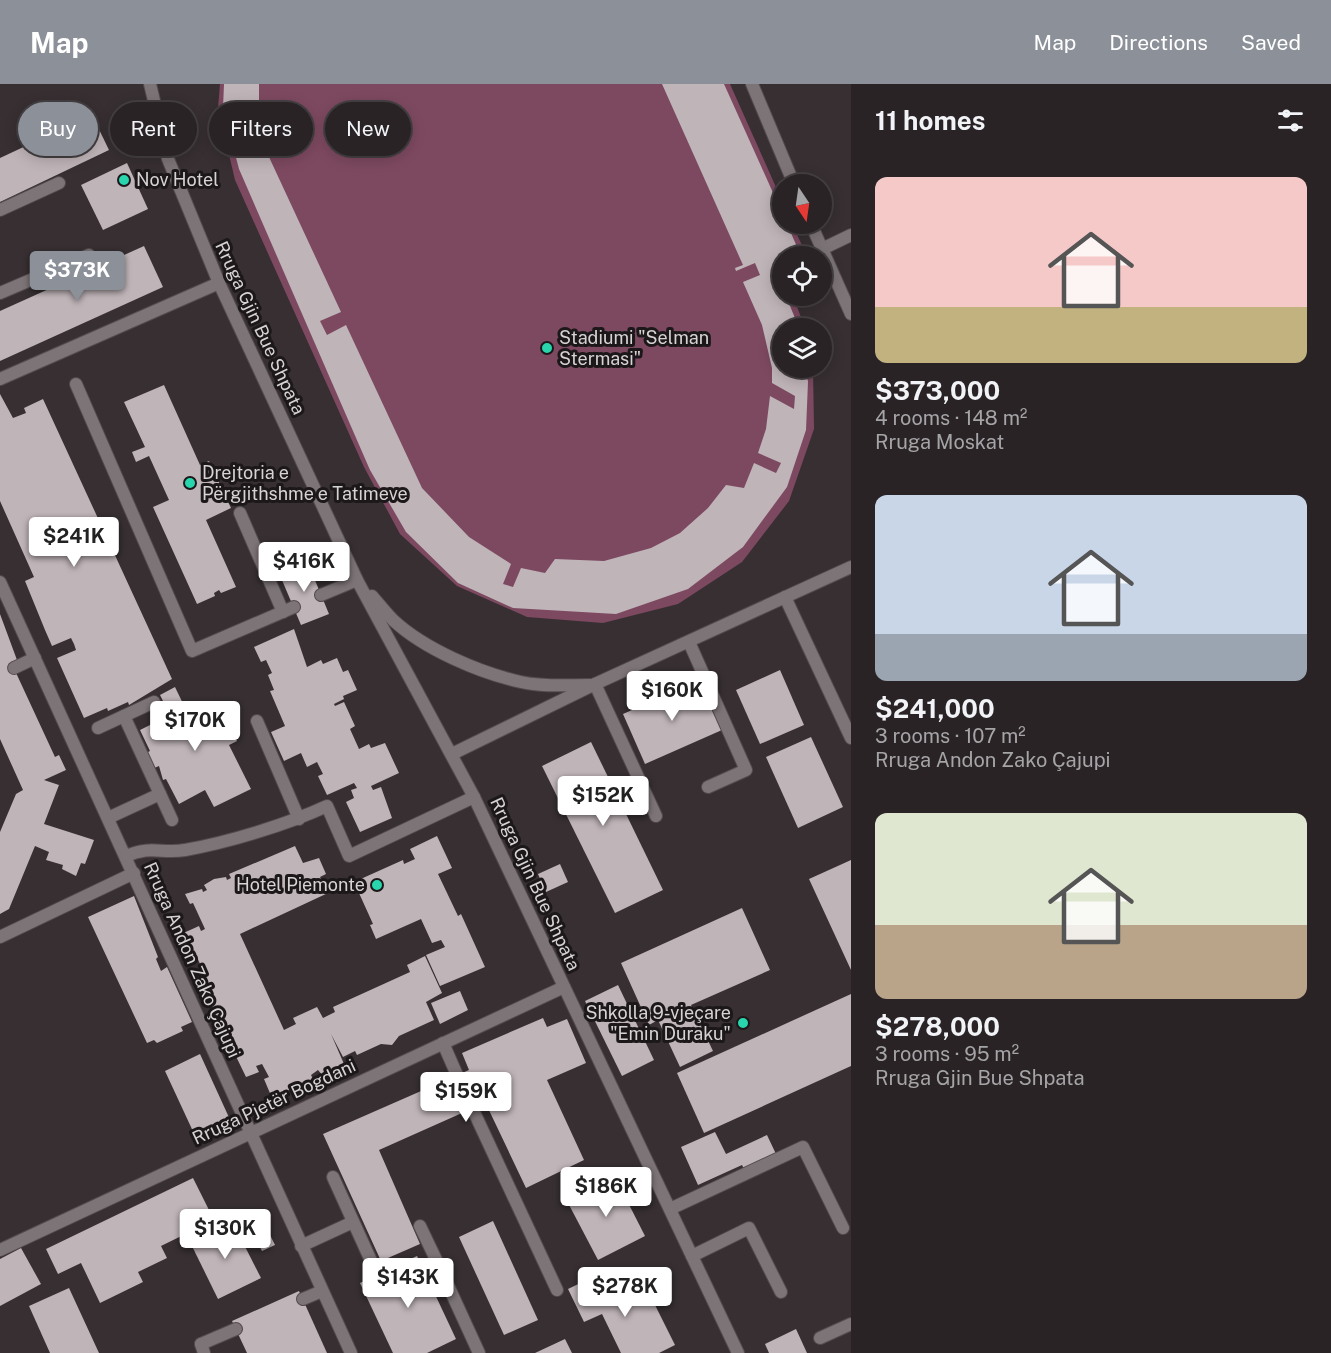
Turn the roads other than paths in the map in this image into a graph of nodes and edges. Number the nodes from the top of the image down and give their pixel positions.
1 (150, 84) edge
2 (752, 84) edge
3 (790, 174) edge
4 (59, 183) dead end
5 (0, 210) edge
6 (851, 236) edge
7 (829, 246) edge
8 (89, 255) dead end
9 (832, 271) edge
10 (219, 284) junction
11 (0, 293) edge
12 (851, 314) edge
13 (0, 379) edge
14 (76, 384) dead end
15 (240, 513) dead end
16 (851, 567) edge
17 (357, 580) junction
18 (0, 582) edge
19 (321, 596) dead end
20 (785, 597) junction
21 (688, 642) junction
22 (35, 658) junction
23 (14, 668) dead end
24 (595, 684) junction
25 (154, 702) dead end
26 (124, 716) junction
27 (257, 721) dead end
28 (848, 723) edge
29 (98, 728) dead end
30 (851, 738) edge
31 (452, 754) junction
32 (708, 787) dead end
33 (160, 794) junction
34 (474, 797) junction
35 (656, 816) dead end
36 (108, 818) junction
37 (299, 819) junction
38 (171, 820) dead end
39 (126, 856) junction
40 (134, 873) junction
41 (0, 937) edge
42 (564, 987) junction
43 (444, 1043) junction
44 (457, 1075) dead end
45 (474, 1112) dead end
46 (249, 1134) junction
47 (333, 1177) dead end
48 (670, 1209) junction
49 (353, 1222) junction
50 (420, 1226) dead end
51 (843, 1228) dead end
52 (301, 1246) junction
53 (0, 1250) edge
54 (692, 1256) junction
55 (372, 1263) dead end
56 (557, 1290) dead end
57 (322, 1291) junction
58 (781, 1292) dead end
59 (303, 1299) dead end
60 (851, 1324) edge
61 (236, 1329) dead end
62 (820, 1338) dead end
63 (202, 1349) edge
64 (351, 1353) edge
65 (479, 1353) edge
66 (738, 1353) edge

1 - 10 street, Rruga Gjin Bue Shpata
2 - 3 street
4 - 5 street
6 - 7 street
8 - 11 street
9 - 12 street
10 - 13 street
10 - 17 street, Rruga Gjin Bue Shpata
14 - 15 street
16 - 20 street
17 - 19 street
17 - 24 street
17 - 31 street, Rruga Gjin Bue Shpata
18 - 22 street, Rruga Andon Zako Çajupi
20 - 21 street
20 - 28 street
21 - 24 street
21 - 32 street
22 - 23 street
22 - 36 street, Rruga Andon Zako Çajupi
24 - 31 street
24 - 35 street
25 - 26 street
26 - 29 street
26 - 33 street
27 - 37 street
28 - 30 street
31 - 34 street, Rruga Gjin Bue Shpata
33 - 36 street
33 - 38 street
34 - 37 street
34 - 42 street, Rruga Gjin Bue Shpata
36 - 39 street, Rruga Andon Zako Çajupi
37 - 39 street
39 - 40 street, Rruga Andon Zako Çajupi
40 - 41 street
40 - 46 street, Rruga Andon Zako Çajupi
42 - 43 street, Rruga Pjetër Bogdani
42 - 48 street, Rruga Gjin Bue Shpata
43 - 44 street
43 - 46 street, Rruga Pjetër Bogdani
45 - 56 street
46 - 52 street, Rruga Andon Zako Çajupi
46 - 53 street, Rruga Pjetër Bogdani
47 - 49 street
48 - 51 street
48 - 54 street, Rruga Gjin Bue Shpata
49 - 52 street
49 - 55 street
50 - 65 street
52 - 57 street, Rruga Andon Zako Çajupi
54 - 58 street
54 - 66 street, Rruga Gjin Bue Shpata
57 - 59 street
57 - 64 street, Rruga Andon Zako Çajupi
60 - 62 street
61 - 63 street

